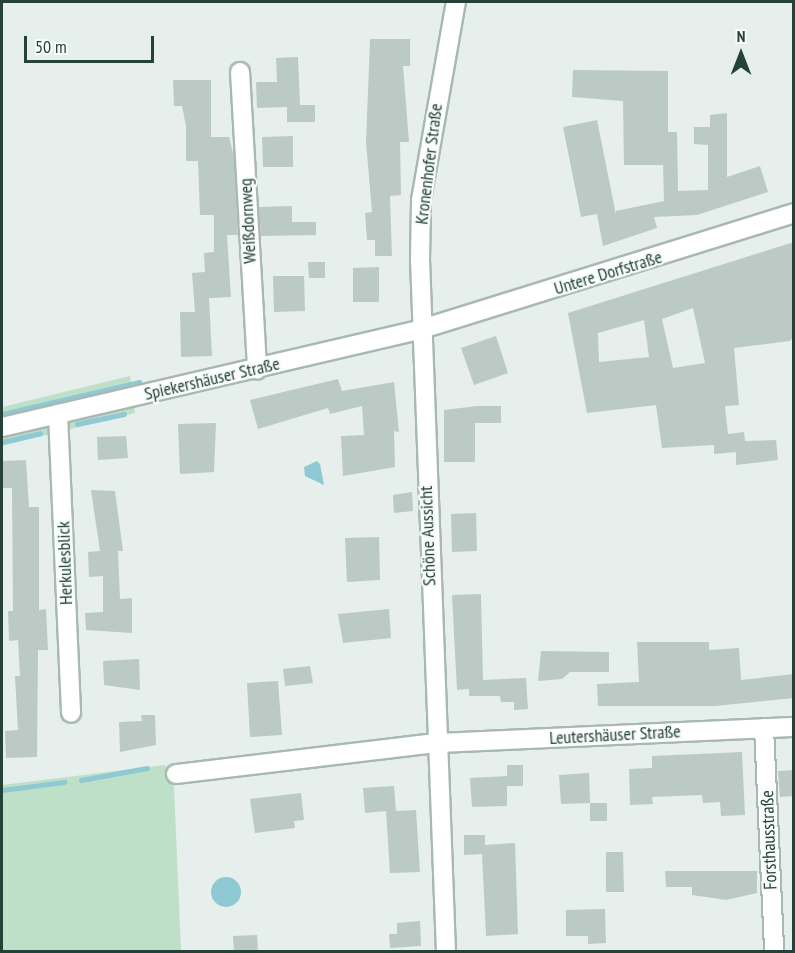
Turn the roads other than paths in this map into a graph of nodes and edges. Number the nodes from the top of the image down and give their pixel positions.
1 (456, 2) edge
2 (240, 72) dead end
3 (794, 213) edge
4 (422, 329) junction
5 (257, 370) junction
6 (58, 414) junction
7 (2, 427) edge
8 (71, 712) dead end
9 (794, 727) edge
10 (764, 728) junction
11 (437, 744) junction
12 (176, 774) dead end
13 (446, 951) edge
14 (774, 951) edge

1 - 4 street, Kronenhofer Straße
2 - 5 street, Weißdornweg
3 - 4 street, Untere Dorfstraße
4 - 5 street, Spiekershäuser Straße
4 - 11 street, Schöne Aussicht
5 - 6 street, Spiekershäuser Straße
6 - 7 street, Spiekershäuser Straße
6 - 8 street, Herkulesblick
9 - 10 street, Leutershäuser Straße
10 - 11 street, Leutershäuser Straße
10 - 14 street, Forsthausstraße
11 - 12 street
11 - 13 street, Schöne Aussicht

